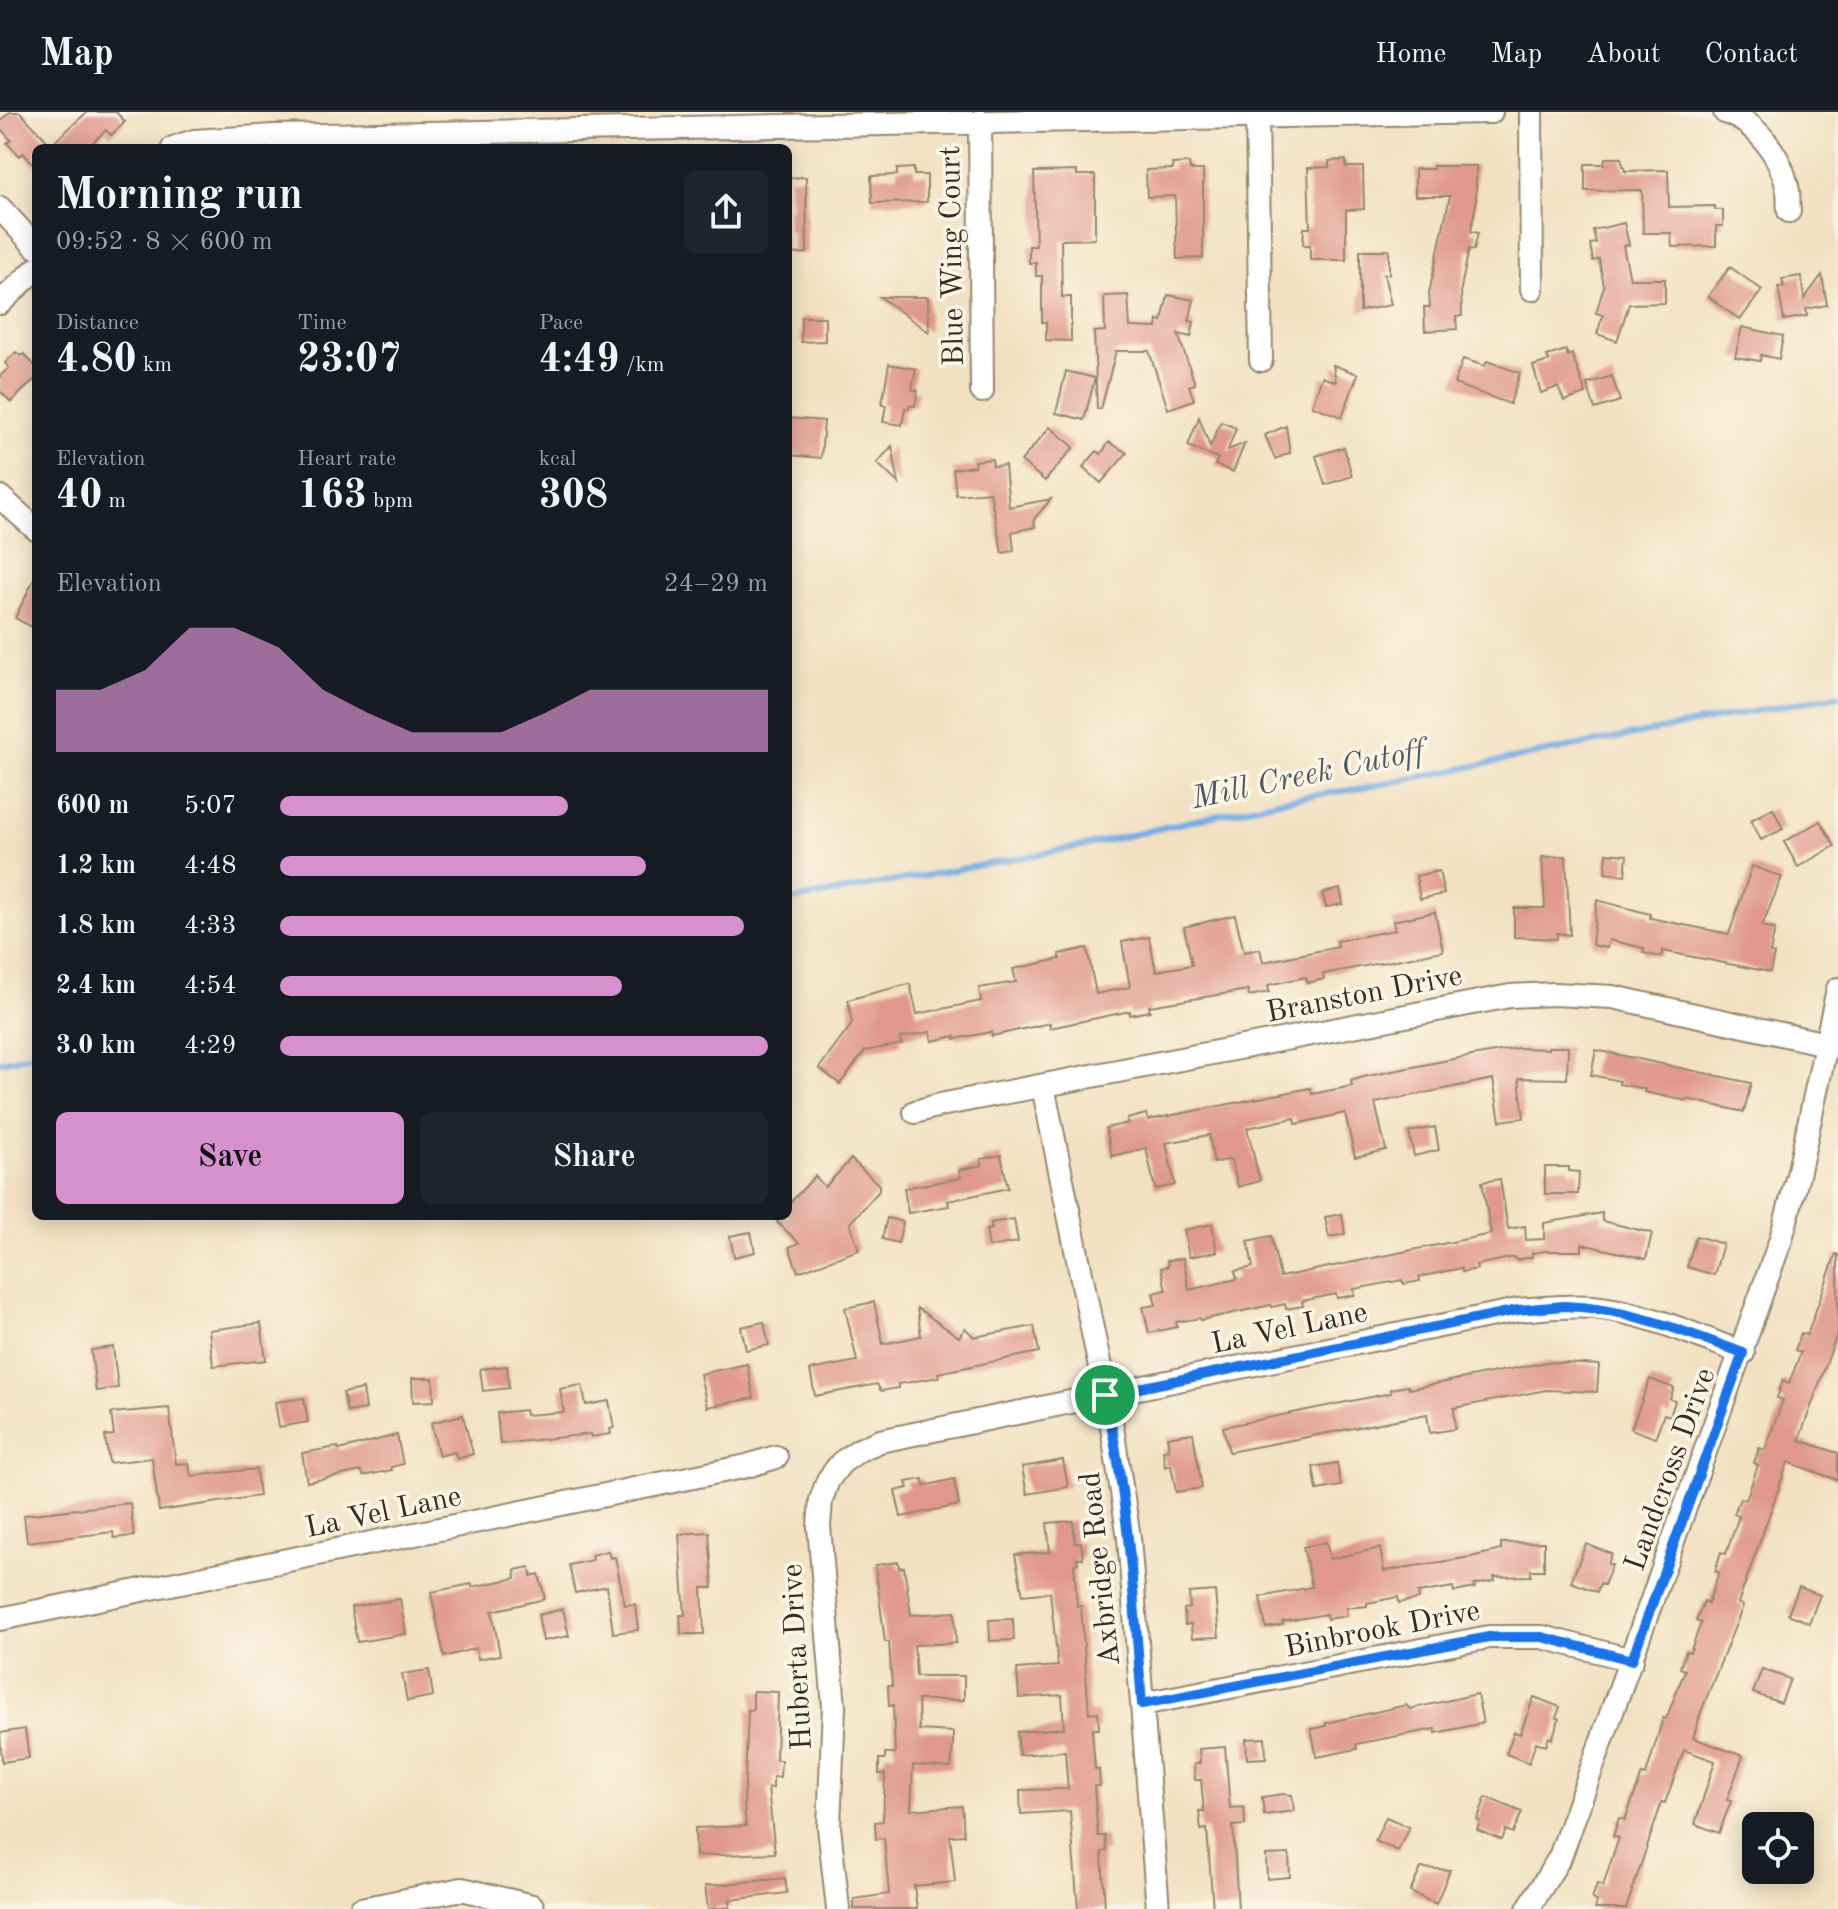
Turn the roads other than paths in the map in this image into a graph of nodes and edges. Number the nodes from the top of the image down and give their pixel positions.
1 (1491, 112) edge
2 (1531, 112) edge
3 (1725, 112) edge
4 (1128, 115) edge
5 (1257, 115) junction
6 (980, 121) junction
7 (676, 138) edge
8 (185, 144) edge
9 (0, 208) edge
10 (1789, 211) dead end
11 (32, 243) edge
12 (32, 273) edge
13 (1532, 289) dead end
14 (0, 303) edge
15 (1261, 360) dead end
16 (982, 391) dead end
17 (0, 497) edge
18 (32, 525) edge
19 (1838, 989) edge
20 (1826, 1044) junction
21 (1043, 1086) junction
22 (915, 1112) dead end
23 (1743, 1353) junction
24 (1105, 1395) junction
25 (776, 1457) dead end
26 (848, 1458) joint
27 (0, 1619) edge
28 (1632, 1660) junction
29 (1142, 1704) junction
30 (361, 1909) edge
31 (533, 1909) edge
32 (838, 1909) edge
33 (1158, 1909) edge
34 (1528, 1909) edge

1 - 5 street
2 - 13 street
3 - 10 street
4 - 5 street
4 - 6 street
5 - 15 street
6 - 7 street
6 - 16 street, Blue Wing Court
7 - 8 street
9 - 11 street
12 - 14 street
17 - 18 street
19 - 20 street, Landcross Drive
20 - 21 street, Branston Drive
20 - 23 street, Landcross Drive
21 - 22 street, Branston Drive
21 - 24 street, Axbridge Road
23 - 24 street, La Vel Lane
23 - 28 street, Landcross Drive
24 - 26 street, La Vel Lane
24 - 29 street, Axbridge Road
25 - 27 street, La Vel Lane
26 - 32 street, Huberta Drive
28 - 29 street, Binbrook Drive
28 - 34 street, Landcross Drive
29 - 33 street, Axbridge Road
30 - 31 street

